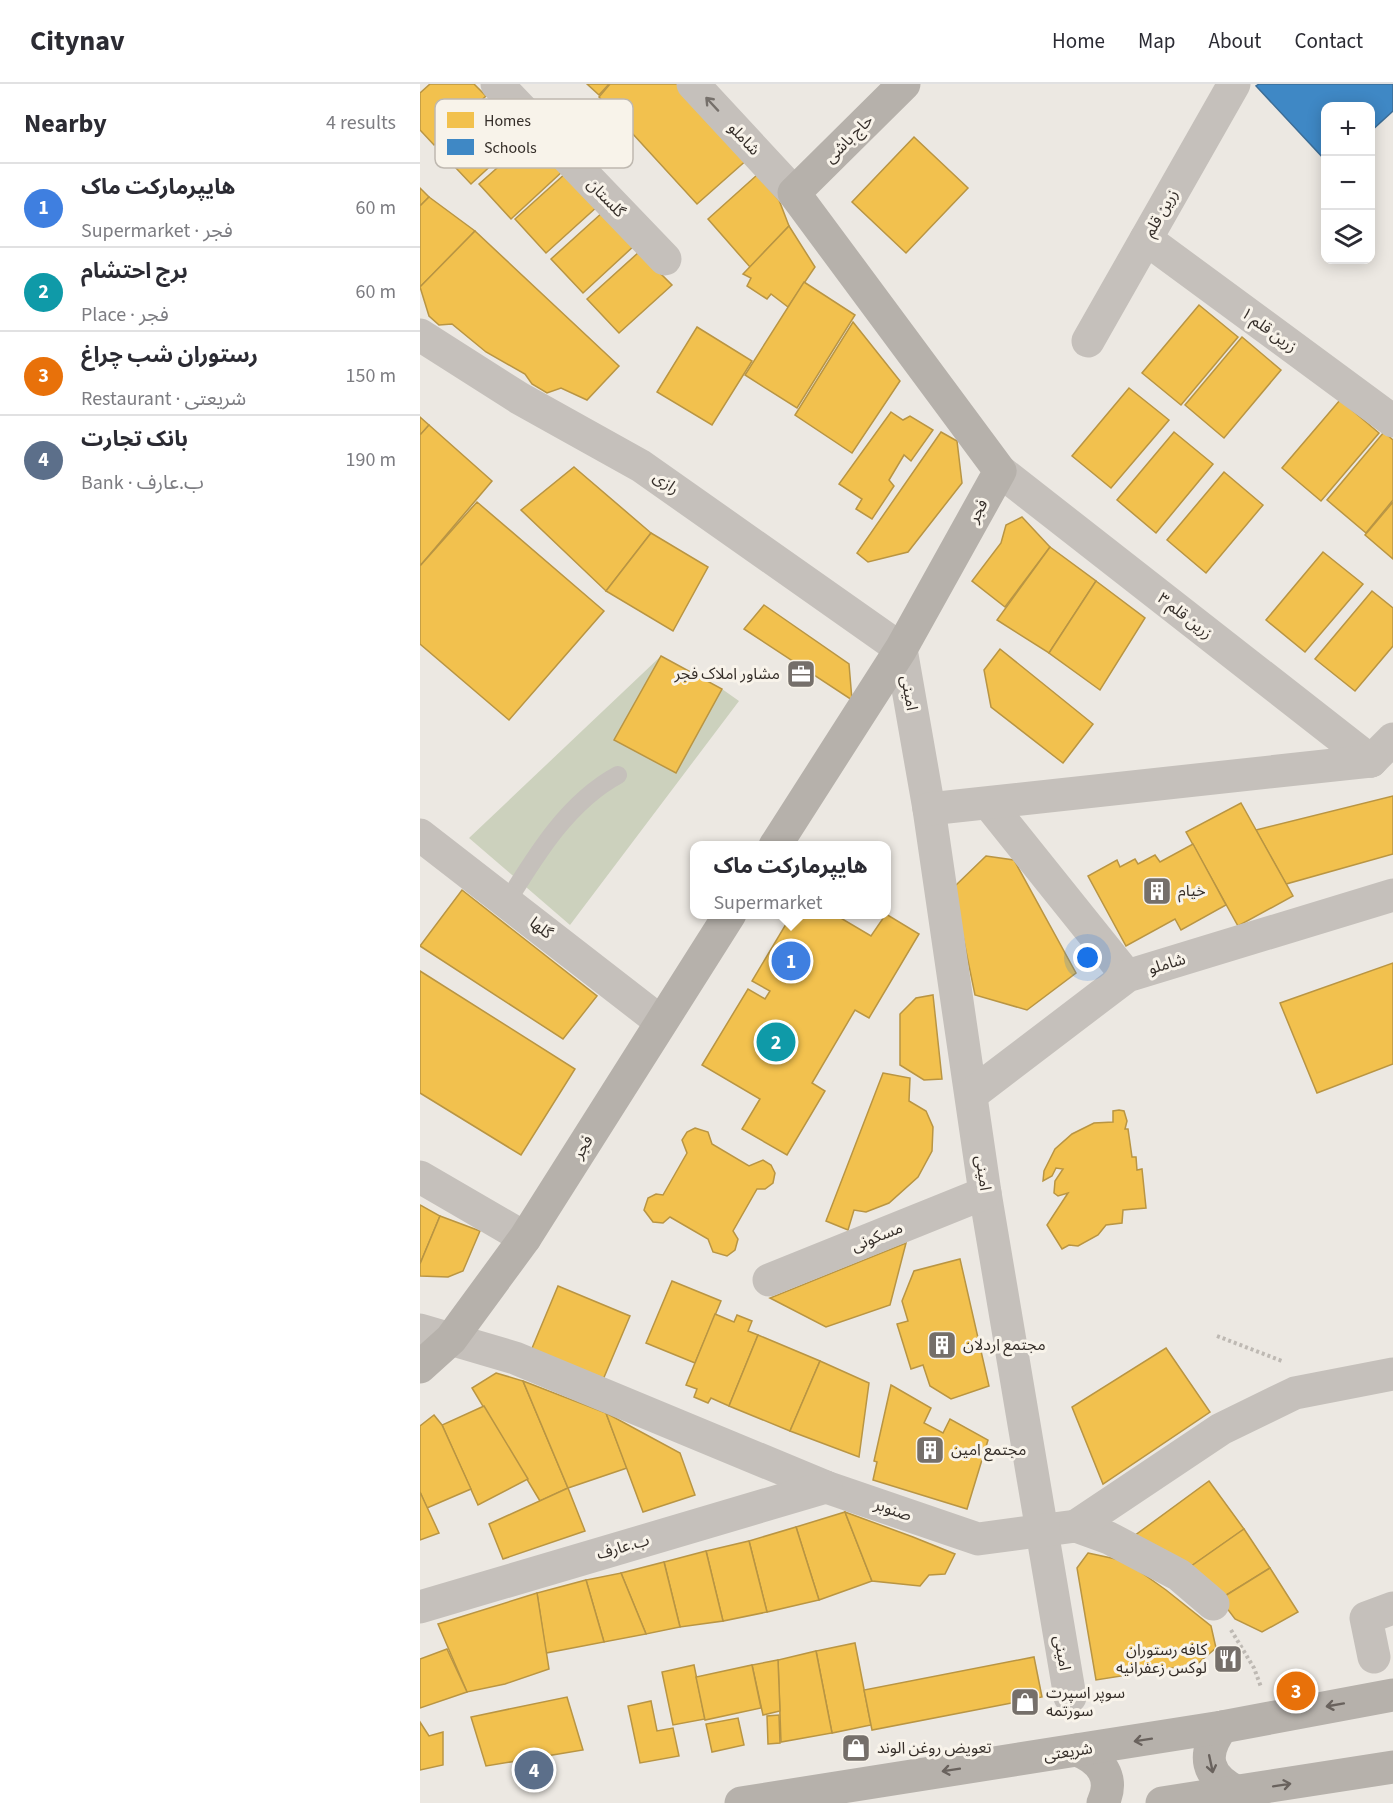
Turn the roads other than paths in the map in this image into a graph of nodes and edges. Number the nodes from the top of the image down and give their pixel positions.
1 (497, 84) edge
2 (693, 84) edge
3 (904, 84) edge
4 (1234, 84) edge
5 (511, 99) edge
6 (578, 168) edge
7 (794, 193) junction
8 (1146, 239) junction
9 (665, 259) dead end
10 (420, 335) edge
11 (1088, 341) dead end
12 (1393, 421) edge
13 (1000, 471) junction
14 (901, 649) junction
15 (1382, 750) edge
16 (618, 775) dead end
17 (989, 804) junction
18 (929, 809) junction
19 (420, 835) edge
20 (778, 841) edge
21 (1393, 896) edge
22 (507, 902) junction
23 (727, 919) edge
24 (1126, 976) junction
25 (661, 1022) junction
26 (972, 1094) junction
27 (420, 1177) edge
28 (985, 1193) junction
29 (525, 1238) junction
30 (769, 1280) dead end
31 (420, 1330) edge
32 (451, 1339) junction
33 (420, 1367) edge
34 (1391, 1376) edge
35 (826, 1487) junction
36 (1076, 1526) junction
37 (1042, 1530) junction
38 (1213, 1604) road end
39 (420, 1607) edge
40 (1393, 1608) edge
41 (1374, 1657) dead end
42 (1393, 1695) edge
43 (1070, 1696) dead end
44 (1222, 1727) junction
45 (1077, 1750) junction
46 (1393, 1767) edge
47 (1236, 1792) junction
48 (741, 1803) edge
49 (1103, 1803) edge
50 (1161, 1803) edge

1 - 5 street, گلستان
7 -> 2 street, شاملو
3 - 7 street, حاج باشی
4 - 8 street, زرین قلم
6 - 9 street, گلستان
7 - 13 street
8 - 11 street, زرین قلم
8 - 12 street, زرین قلم ۱
10 - 14 street, رازی
13 - 14 street, فجر
13 - 15 street, زرین قلم ۳
14 - 18 street, امینی
14 - 20 street, فجر
15 - 17 street
16 - 22 lane
17 - 18 street
17 - 24 street
18 - 26 street, امینی
19 - 22 street, گلها
21 - 24 street, شاملو
22 - 25 street, گلها
23 - 25 street, فجر
24 - 26 street, شاملو
25 - 29 street, فجر
26 - 28 street, امینی
27 - 29 street
28 - 30 street, مسکونی
28 - 37 street, امینی
29 - 32 street, فجر
31 - 32 street, صنوبر
32 - 33 street, فجر
32 - 35 street, صنوبر
34 - 36 street
35 - 37 street, صنوبر
35 - 39 street, ب.عارف
36 - 37 street, صنوبر
36 - 38 street, صنوبر
37 - 43 street, امینی
40 - 41 street
42 -> 44 street, شریعتی
44 -> 45 street, شریعتی
44 -> 47 street
45 -> 48 street, شریعتی
45 - 49 street
47 -> 46 street
47 - 50 street

